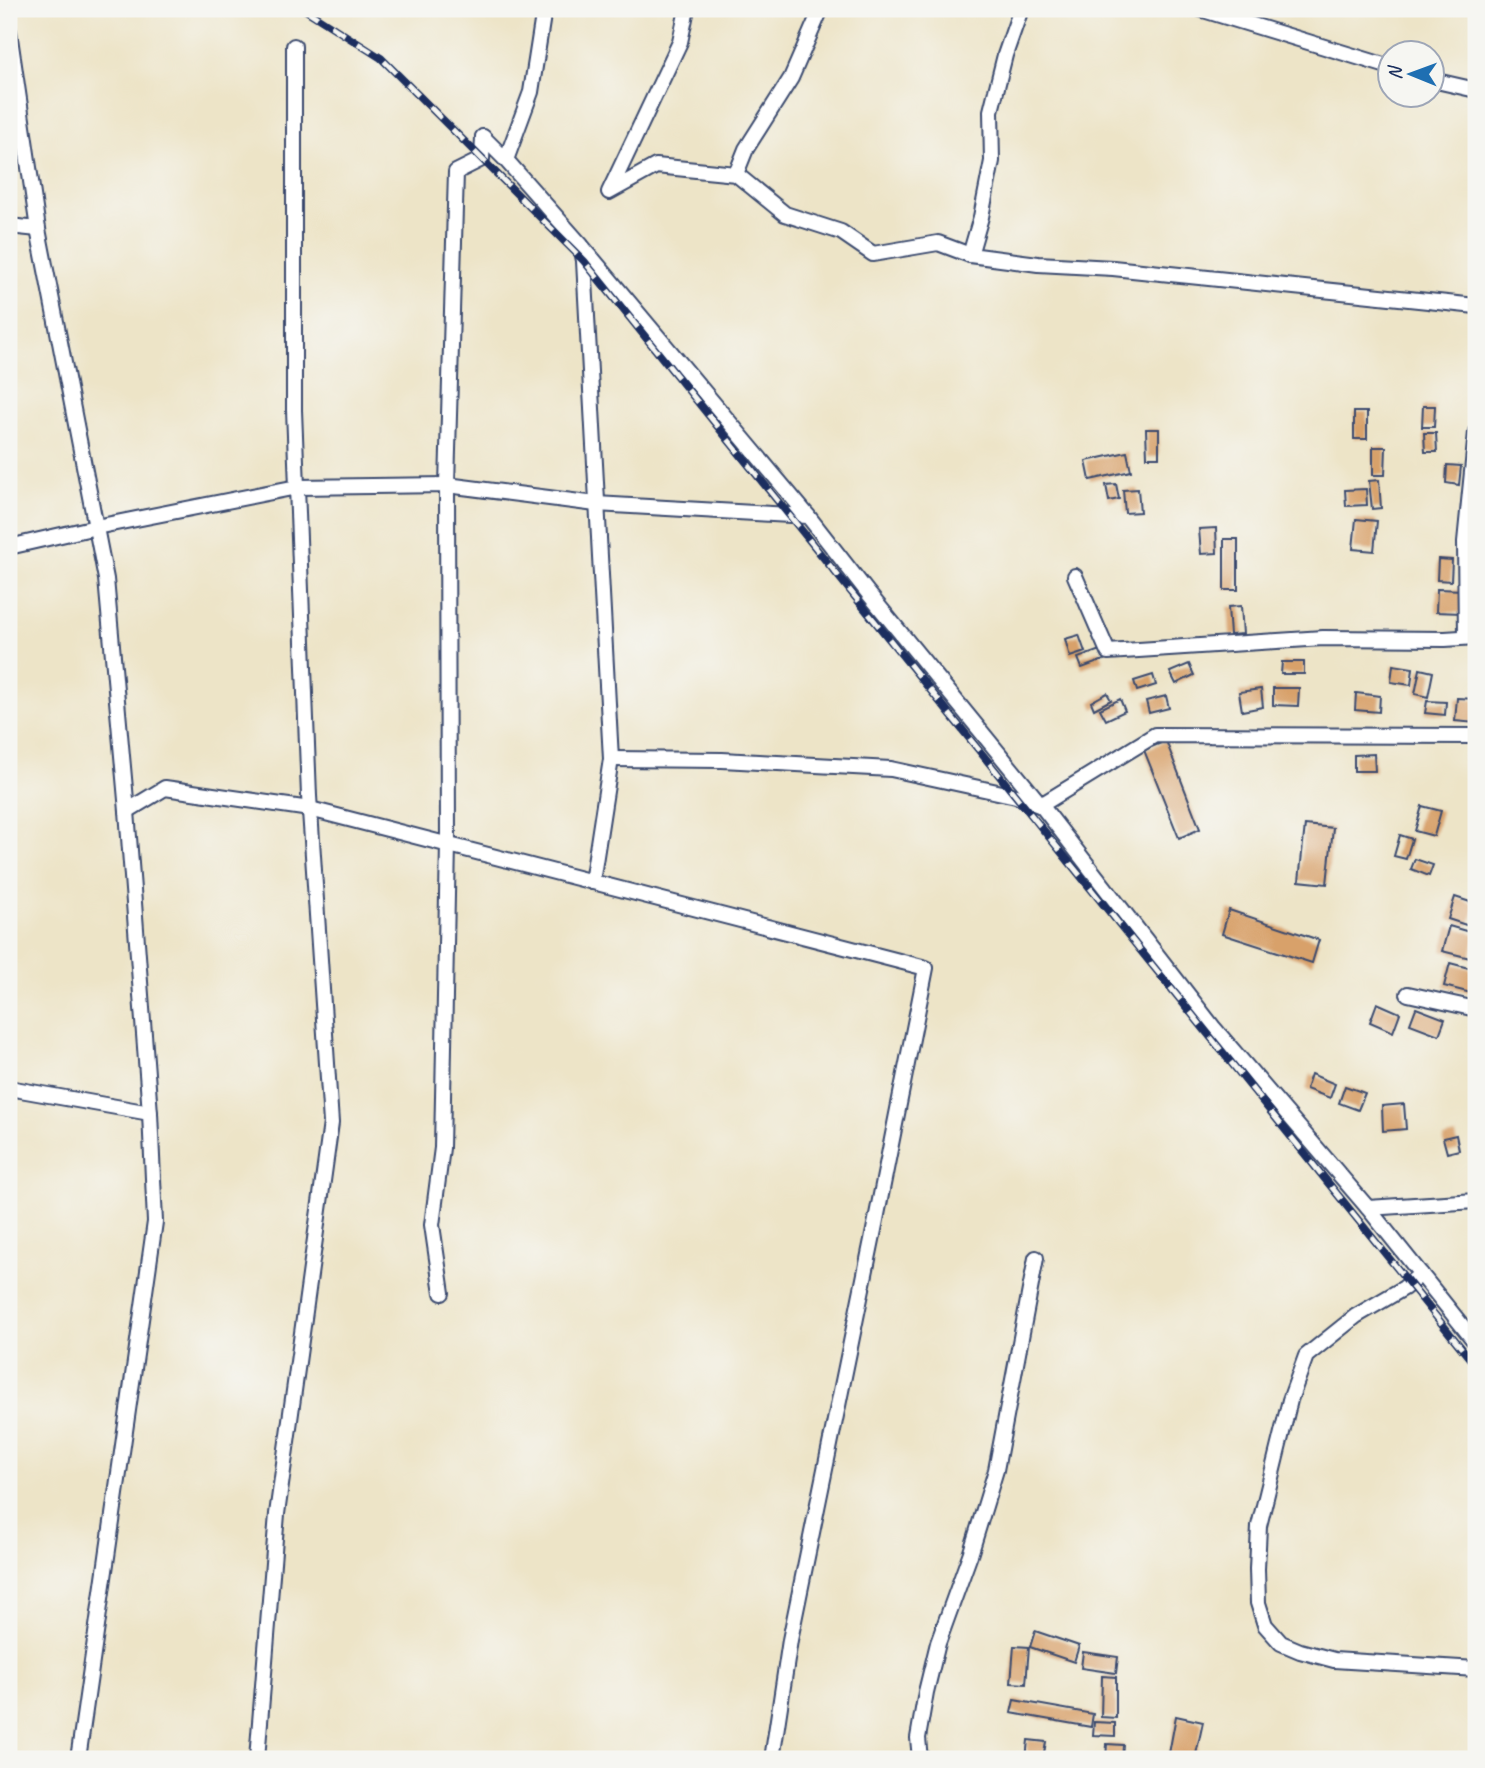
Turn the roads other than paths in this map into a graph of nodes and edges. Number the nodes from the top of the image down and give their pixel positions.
1 (544, 9) edge
2 (687, 9) edge
3 (821, 9) edge
4 (1021, 9) edge
5 (1200, 9) edge
6 (9, 31) edge
7 (294, 46) dead end
8 (1376, 62) edge
9 (1446, 83) edge
10 (1476, 90) edge
11 (506, 160) junction
12 (736, 174) junction
13 (9, 226) edge
14 (38, 229) junction
15 (581, 245) junction
16 (970, 255) junction
17 (1476, 306) edge
18 (1476, 432) edge
19 (447, 485) junction
20 (297, 486) junction
21 (596, 504) junction
22 (808, 516) junction
23 (96, 527) junction
24 (9, 547) edge
25 (1075, 576) dead end
26 (1471, 637) edge
27 (1476, 736) edge
28 (611, 759) junction
29 (1041, 806) junction
30 (310, 809) junction
31 (127, 811) junction
32 (448, 844) junction
33 (593, 882) junction
34 (1408, 993) dead end
35 (1476, 1009) edge
36 (9, 1088) edge
37 (150, 1113) junction
38 (1476, 1201) edge
39 (1368, 1208) junction
40 (1036, 1258) dead end
41 (1421, 1274) junction
42 (442, 1293) dead end
43 (1476, 1343) edge
44 (1476, 1669) edge
45 (78, 1759) edge
46 (257, 1759) edge
47 (772, 1759) edge
48 (920, 1759) edge

1 - 11 street
2 - 12 street
3 - 12 street
4 - 16 street
5 - 8 street
6 - 14 street
7 - 20 street
9 - 10 street
11 - 15 street
11 - 19 street
12 - 16 street
13 - 14 street
14 - 23 street
15 - 21 street
15 - 22 street
16 - 17 street
18 - 26 street
19 - 20 street
19 - 21 street
19 - 32 street
20 - 23 street
20 - 30 street
21 - 22 street
21 - 28 street
22 - 29 street
23 - 24 street
23 - 31 street
25 - 26 street
27 - 29 street
28 - 29 street
28 - 33 street
29 - 39 street
30 - 31 street
30 - 32 street
30 - 46 street
31 - 37 street
32 - 33 street
32 - 42 street
33 - 47 street
34 - 35 street
36 - 37 street
37 - 45 street
38 - 39 street
39 - 41 street
40 - 48 street
41 - 43 street
41 - 44 street

